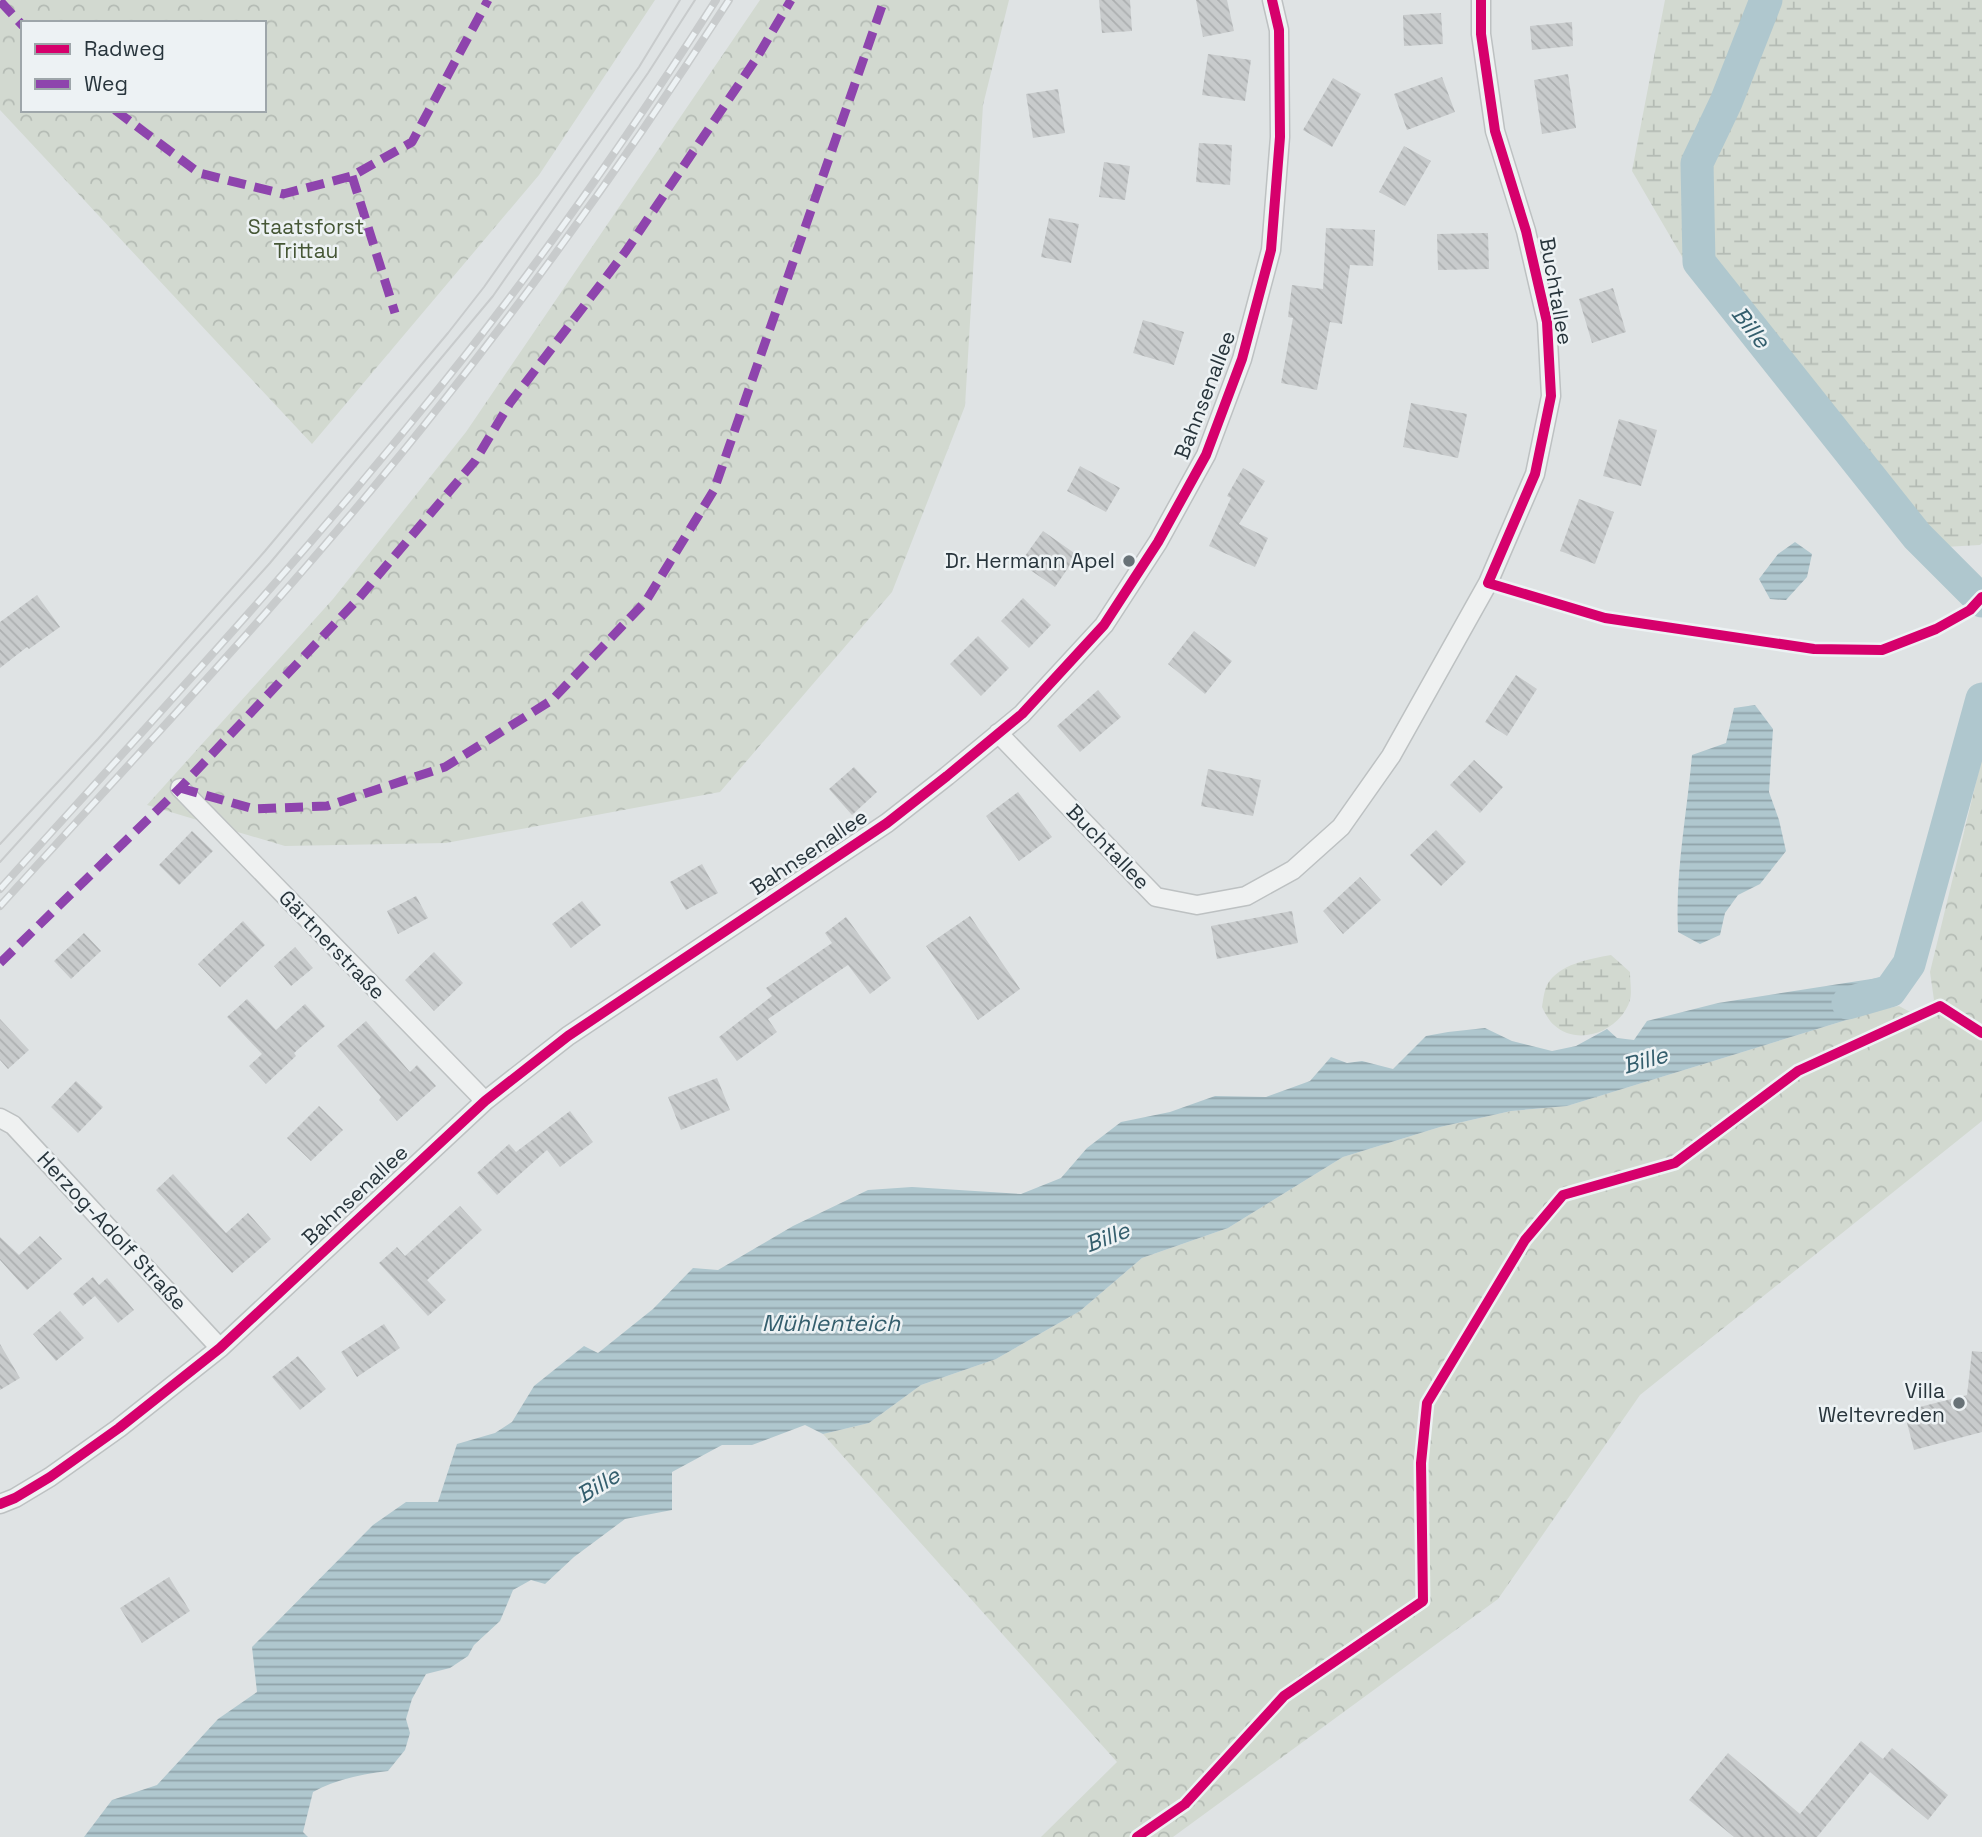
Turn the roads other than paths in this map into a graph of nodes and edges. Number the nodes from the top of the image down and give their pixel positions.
1 (1272, 0) edge
2 (1482, 0) edge
3 (999, 733) junction
4 (180, 788) dead end
5 (485, 1101) junction
6 (0, 1118) edge
7 (220, 1348) junction
8 (0, 1504) edge

1 - 3 street, Bahnsenallee
2 - 3 street, Buchtallee
3 - 5 street, Bahnsenallee
4 - 5 street, Gärtnerstraße
5 - 7 street, Bahnsenallee
6 - 7 street, Herzog-Adolf Straße
7 - 8 street, Bahnsenallee

